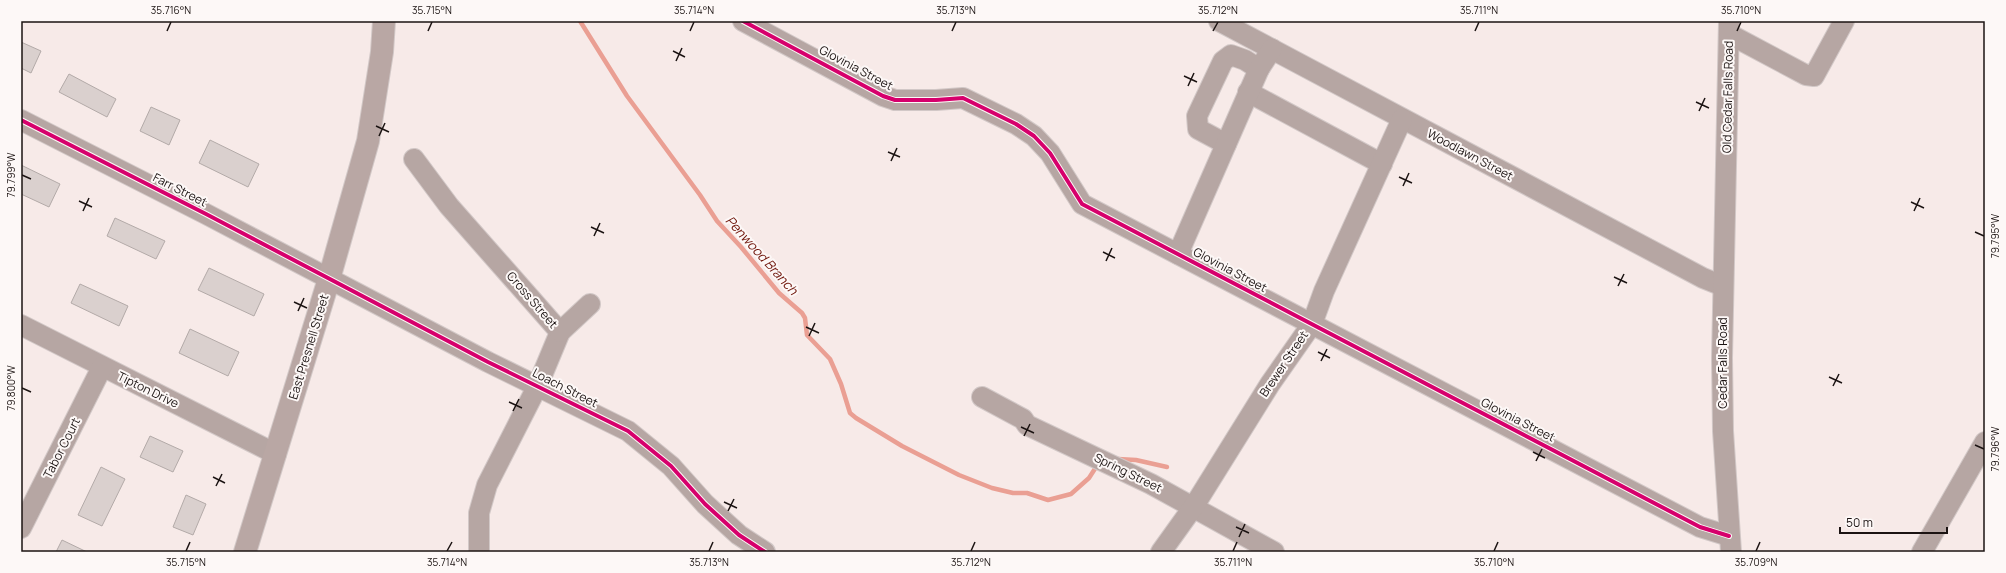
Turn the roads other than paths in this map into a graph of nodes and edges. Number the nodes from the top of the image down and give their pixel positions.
1 (384, 21) edge
2 (744, 21) edge
3 (1219, 21) edge
4 (1844, 21) edge
5 (1729, 27) edge
6 (774, 28) edge
7 (1272, 49) junction
8 (1259, 69) junction
9 (1248, 92) junction
10 (1402, 119) junction
11 (21, 120) edge
12 (1226, 144) junction
13 (414, 159) dead end
14 (1382, 164) junction
15 (1726, 174) joint
16 (1178, 254) junction
17 (330, 279) junction
18 (1723, 286) junction
19 (590, 304) dead end
20 (1312, 324) junction
21 (21, 325) edge
22 (560, 332) junction
23 (102, 367) junction
24 (538, 385) junction
25 (982, 397) dead end
26 (1985, 442) edge
27 (276, 454) junction
28 (1977, 472) edge
29 (1194, 506) junction
30 (21, 528) edge
31 (1730, 544) edge
32 (245, 552) edge
33 (479, 552) edge
34 (765, 552) edge
35 (1162, 552) edge
36 (1274, 552) edge
37 (1922, 552) edge

1 - 17 main road, East Presnell Street
2 - 6 street, Glovinia Street
3 - 7 street, Woodlawn Street
4 - 5 street
5 - 15 street, Old Cedar Falls Road
6 - 16 street, Glovinia Street
7 - 8 street
7 - 10 street, Woodlawn Street
8 - 9 street
8 - 12 street
9 - 12 street
9 - 14 street
10 - 14 street, Brewer Street
10 - 18 street, Woodlawn Street
11 - 17 street, Farr Street
12 - 16 street
13 - 22 street, Cross Street
14 - 20 street, Brewer Street
15 - 18 street, Cedar Falls Road
16 - 20 street, Glovinia Street
17 - 24 street, Loach Street
17 - 27 main road, East Presnell Street
18 - 31 street, Cedar Falls Road
19 - 22 street
20 - 29 street, Brewer Street
20 - 31 street, Glovinia Street
21 - 23 street, Tipton Drive
22 - 24 street, Cross Street
23 - 27 street, Tipton Drive
23 - 30 street, Tabor Court
24 - 33 street, Cross Street
24 - 34 street, Loach Street
25 - 29 street, Spring Street
26 - 28 street
27 - 32 main road, East Presnell Street
28 - 37 street
29 - 35 street, Brewer Street
29 - 36 street, Spring Street

